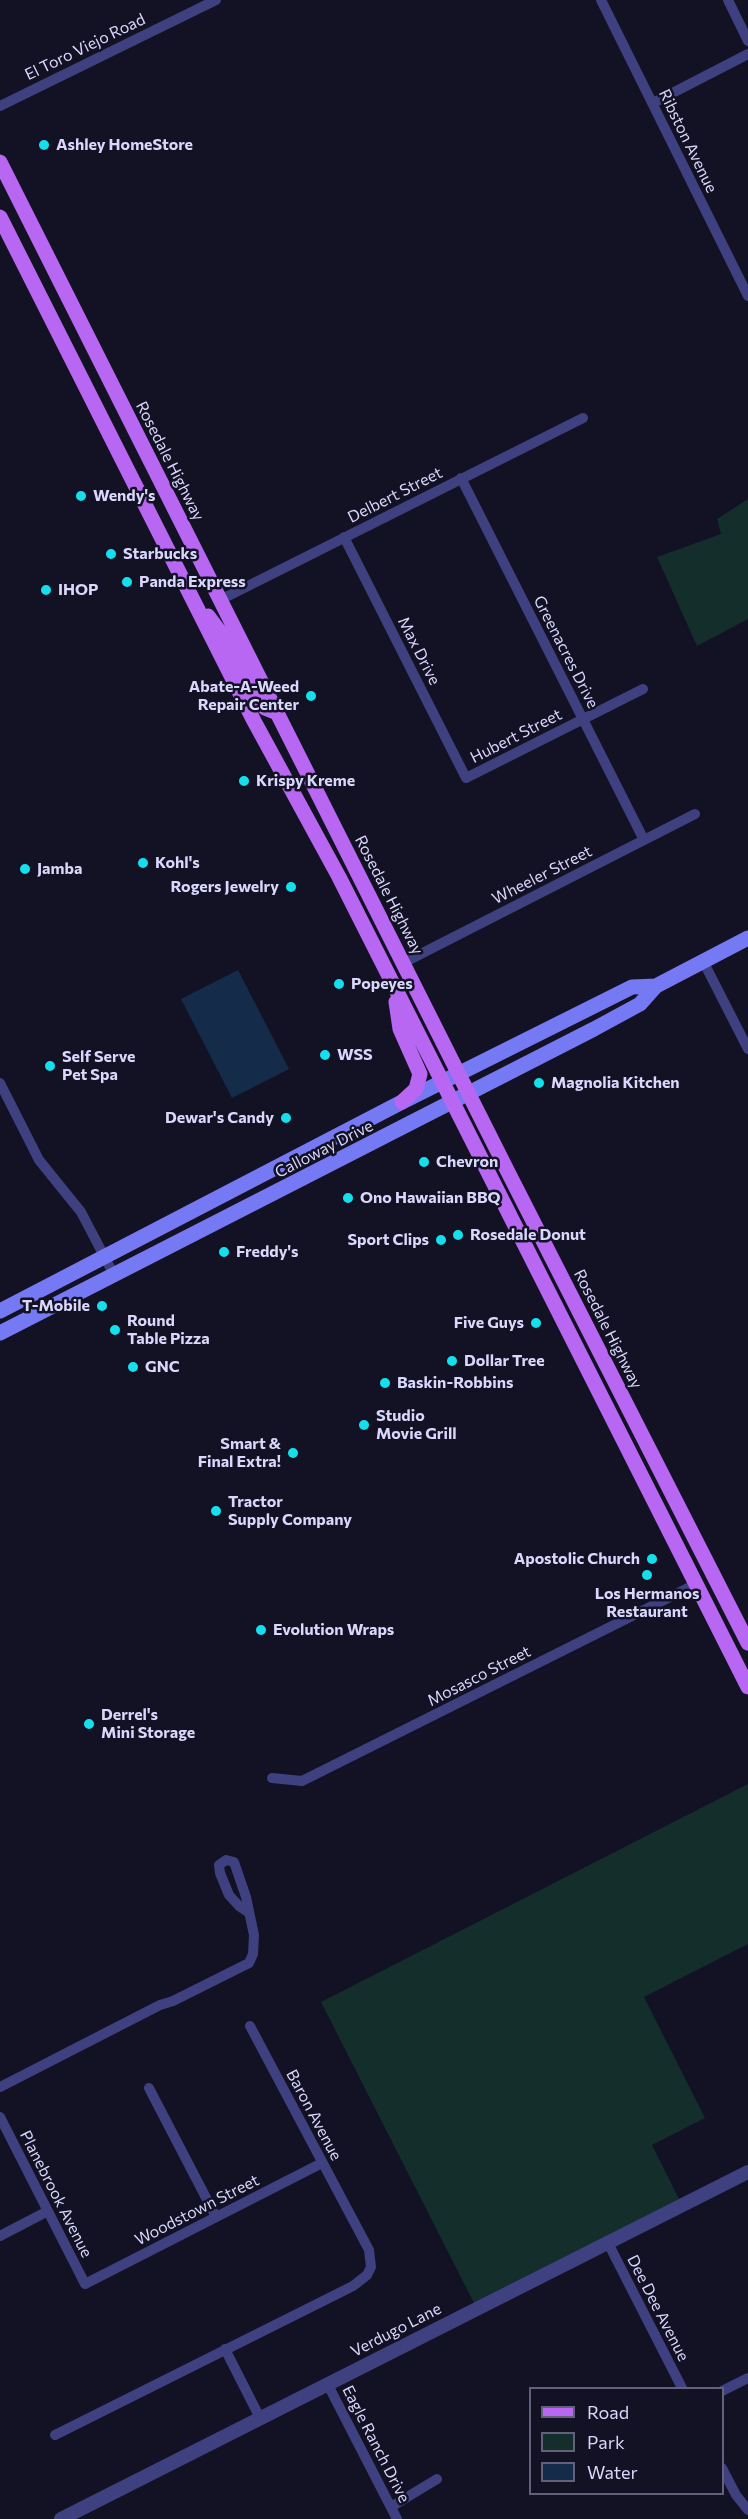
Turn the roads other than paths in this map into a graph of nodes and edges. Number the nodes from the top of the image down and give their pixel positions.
1 (216, 0) edge
2 (601, 0) edge
3 (728, 0) edge
4 (748, 41) edge
5 (748, 54) edge
6 (653, 103) junction
7 (0, 106) edge
8 (0, 162) edge
9 (0, 217) edge
10 (748, 296) edge
11 (584, 418) dead end
12 (461, 478) junction
13 (344, 537) junction
14 (220, 600) junction
15 (195, 604) junction
16 (643, 689) dead end
17 (278, 713) junction
18 (583, 719) junction
19 (466, 778) joint
20 (695, 814) dead end
21 (644, 840) junction
22 (748, 938) edge
23 (703, 961) junction
24 (403, 963) junction
25 (386, 973) junction
26 (656, 986) junction
27 (748, 1049) edge
28 (459, 1074) junction
29 (442, 1082) junction
30 (0, 1083) edge
31 (469, 1094) junction
32 (402, 1102) junction
33 (452, 1103) junction
34 (264, 1176) junction
35 (186, 1239) junction
36 (105, 1257) junction
37 (114, 1275) junction
38 (0, 1311) edge
39 (559, 1314) junction
40 (0, 1333) edge
41 (619, 1388) junction
42 (603, 1400) junction
43 (706, 1561) junction
44 (696, 1584) junction
45 (748, 1643) edge
46 (748, 1687) edge
47 (272, 1778) dead end
48 (249, 1913) dead end
49 (250, 2026) dead end
50 (0, 2087) edge
51 (149, 2088) dead end
52 (0, 2117) edge
53 (322, 2163) junction
54 (748, 2172) edge
55 (48, 2211) junction
56 (216, 2217) junction
57 (0, 2236) edge
58 (607, 2241) junction
59 (86, 2284) joint
60 (225, 2349) junction
61 (748, 2378) edge
62 (327, 2383) junction
63 (681, 2387) edge
64 (724, 2390) edge
65 (260, 2418) junction
66 (55, 2435) dead end
67 (724, 2470) edge
68 (437, 2480) dead end
69 (391, 2507) junction
70 (748, 2510) edge
71 (61, 2519) edge
72 (397, 2519) edge

1 - 7 street, El Toro Viejo Road
2 - 6 street, Ribston Avenue
3 - 4 street
5 - 6 street
6 - 10 street, Ribston Avenue
8 - 14 main road, Rosedale Highway
9 - 15 main road
11 - 12 street, Delbert Street
12 - 13 street, Delbert Street
12 - 18 street, Greenacres Drive
13 - 14 street, Delbert Street
13 - 19 street, Max Drive
14 - 17 main road, Rosedale Highway
15 - 17 main road
15 - 25 main road
16 - 18 street, Hubert Street
17 - 24 main road, Rosedale Highway
18 - 19 street, Hubert Street
18 - 21 street, Greenacres Drive
20 - 21 street, Wheeler Street
21 - 24 street, Wheeler Street
22 - 23 main road, Calloway Drive
23 - 26 main road, Calloway Drive
23 - 27 street
24 - 28 main road, Rosedale Highway
25 - 29 main road
25 - 32 main road
26 - 28 main road, Calloway Drive
26 - 31 main road, Calloway Drive
28 - 29 main road, Calloway Drive
28 - 31 main road, Rosedale Highway
29 - 32 main road, Calloway Drive
29 - 33 main road
30 - 36 street
31 - 33 main road, Calloway Drive
31 - 41 main road, Rosedale Highway
32 - 34 main road, Calloway Drive
33 - 35 main road, Calloway Drive
33 - 39 main road
34 - 35 main road
34 - 36 main road, Calloway Drive
35 - 37 main road, Calloway Drive
36 - 37 street
36 - 38 main road, Calloway Drive
37 - 40 main road, Calloway Drive
39 - 41 main road
39 - 42 main road
41 - 43 main road, Rosedale Highway
42 - 43 main road
42 - 44 main road
43 - 45 main road, Rosedale Highway
44 - 46 main road
44 - 47 street, Mosasco Street
48 - 50 street
49 - 53 street, Baron Avenue
51 - 56 street
52 - 55 street, Planebrook Avenue
53 - 56 street, Woodstown Street
53 - 60 street, Baron Avenue
54 - 58 street, Verdugo Lane
55 - 57 street
55 - 59 street, Planebrook Avenue
56 - 59 street, Woodstown Street
58 - 62 street, Verdugo Lane
58 - 63 street, Dee Dee Avenue
60 - 65 street
60 - 66 street
61 - 64 street
62 - 65 street, Verdugo Lane
62 - 69 street, Eagle Ranch Drive
65 - 71 street, Verdugo Lane
67 - 70 street
68 - 69 street
69 - 72 street, Eagle Ranch Drive

